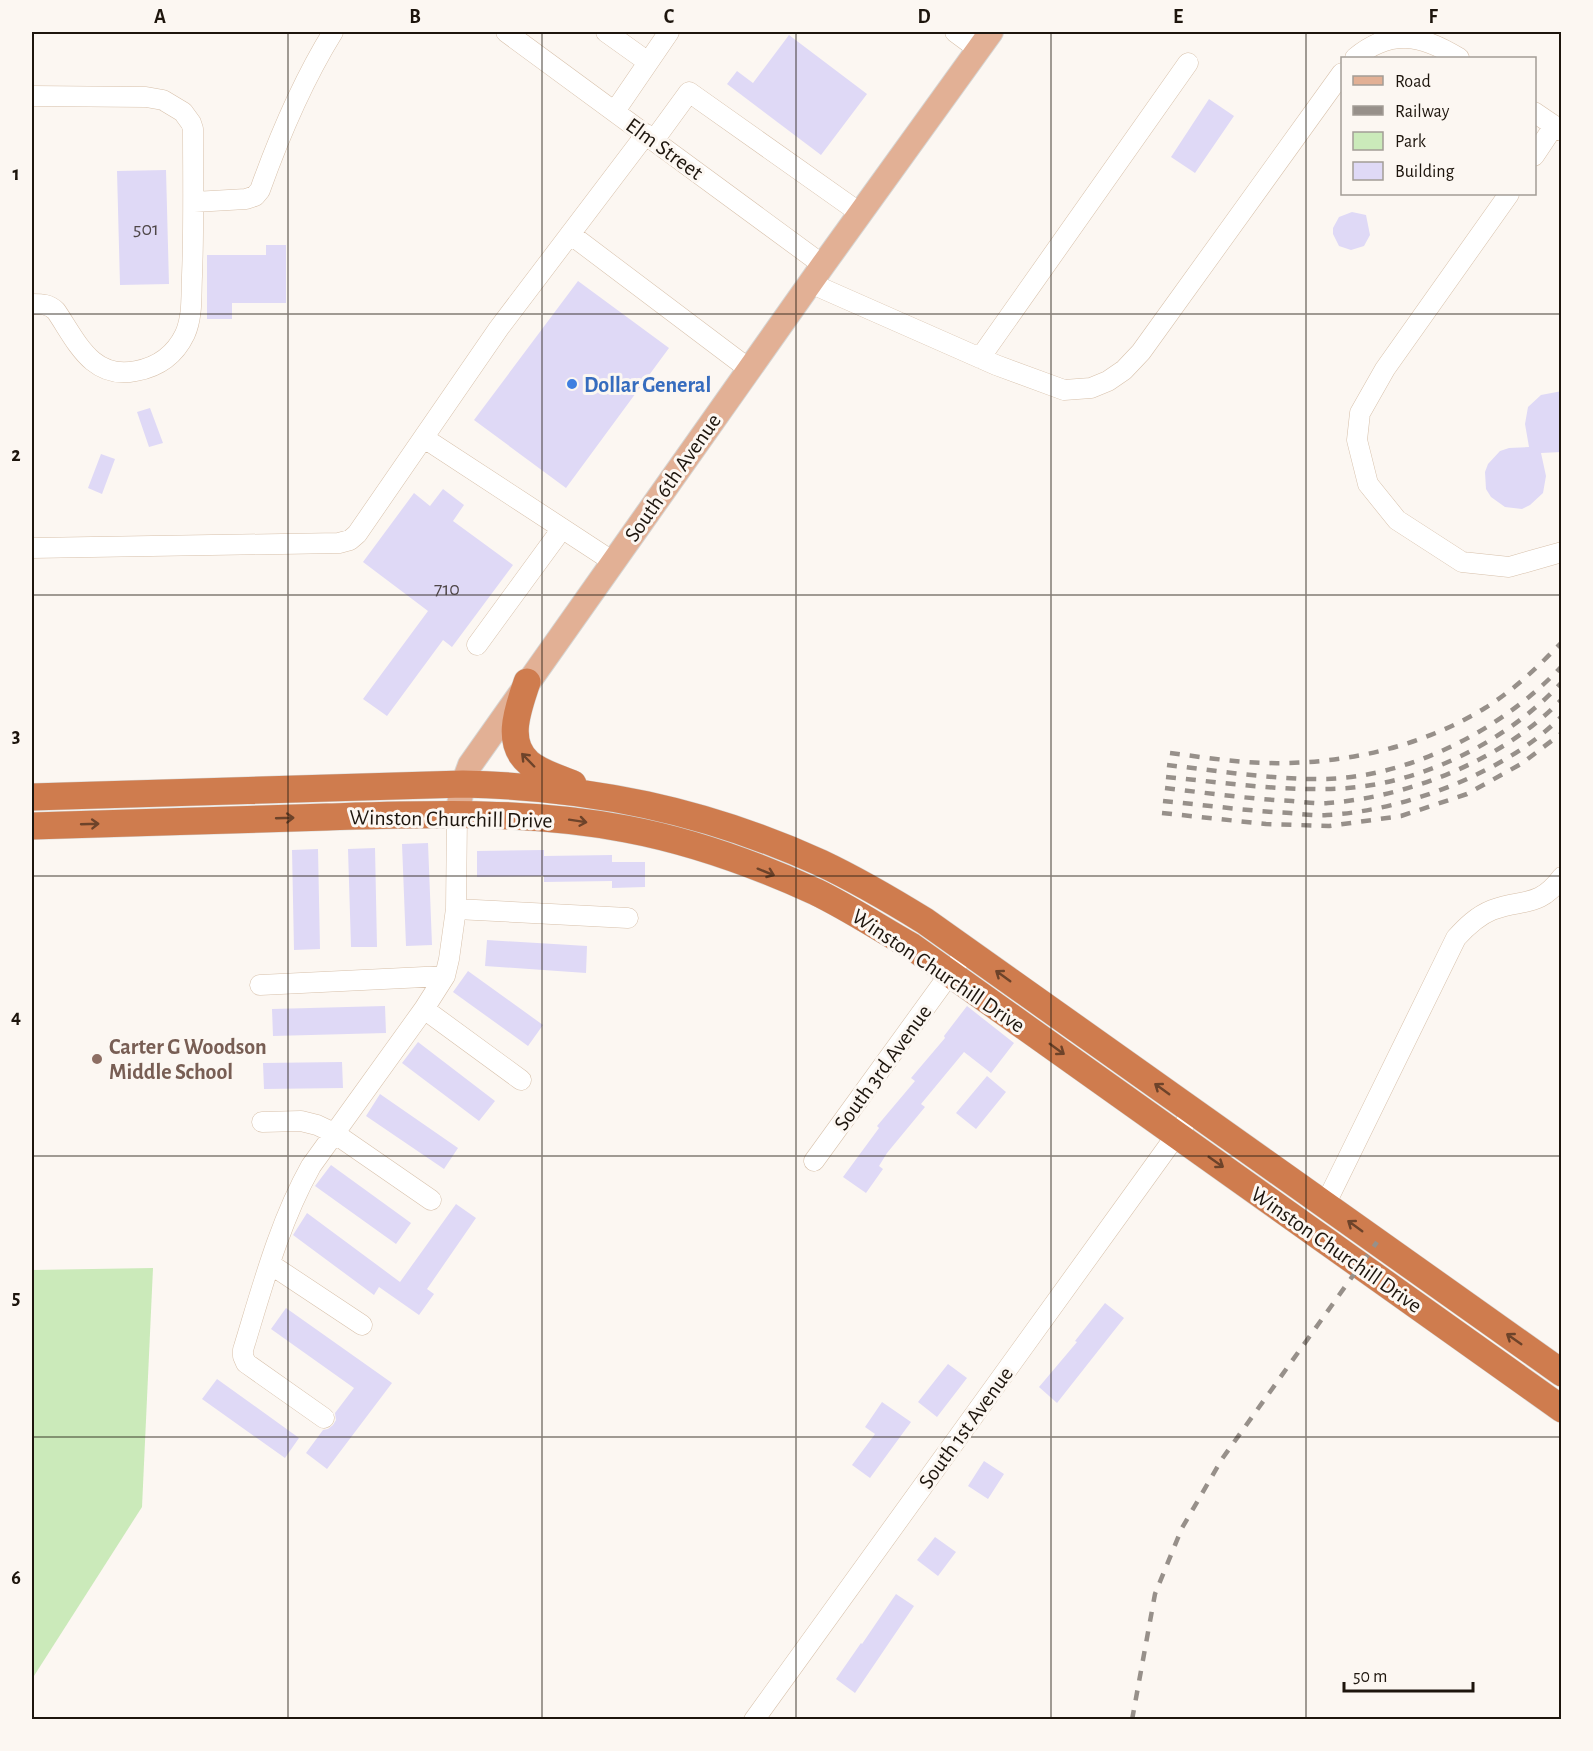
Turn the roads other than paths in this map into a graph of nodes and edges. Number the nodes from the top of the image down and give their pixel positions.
1 (333, 32) edge
2 (506, 32) edge
3 (606, 32) edge
4 (669, 32) edge
5 (955, 32) edge
6 (1395, 35) edge
7 (984, 40) edge
8 (1356, 57) edge
9 (1457, 57) edge
10 (648, 62) junction
11 (1188, 63) dead end
12 (1341, 74) edge
13 (32, 96) edge
14 (615, 111) junction
15 (1536, 113) edge
16 (1558, 129) edge
17 (650, 137) junction
18 (1536, 154) edge
19 (1508, 195) edge
20 (194, 202) junction
21 (860, 213) junction
22 (570, 234) junction
23 (816, 274) junction
24 (32, 304) edge
25 (980, 358) junction
26 (749, 369) junction
27 (424, 438) junction
28 (561, 530) junction
29 (32, 548) edge
30 (1562, 552) edge
31 (612, 561) junction
32 (477, 645) dead end
33 (527, 682) junction
34 (463, 784) junction
35 (599, 795) junction
36 (32, 797) edge
37 (457, 814) junction
38 (32, 826) edge
39 (1562, 877) edge
40 (456, 909) junction
41 (628, 918) dead end
42 (967, 950) junction
43 (950, 973) junction
44 (445, 976) junction
45 (260, 985) dead end
46 (424, 1009) junction
47 (520, 1080) dead end
48 (1193, 1112) junction
49 (262, 1122) dead end
50 (334, 1133) junction
51 (1176, 1135) junction
52 (814, 1161) dead end
53 (431, 1200) dead end
54 (1325, 1205) junction
55 (270, 1264) junction
56 (362, 1325) dead end
57 (1562, 1373) edge
58 (1562, 1409) edge
59 (324, 1418) dead end
60 (754, 1719) edge

1 - 20 street
2 - 14 street, Elm Street
3 - 10 street
4 - 10 street
5 - 7 street
6 - 8 street
6 - 9 street
7 - 21 main road, South 6th Avenue
10 - 14 street
11 - 25 street
12 - 25 street, Elm Street
13 - 20 street
14 - 17 street, Elm Street
15 - 16 street
16 - 18 street
17 - 21 street
17 - 22 street
17 - 23 street, Elm Street
19 - 30 street
20 - 24 street
21 - 23 main road, South 6th Avenue
22 - 26 street
22 - 27 street
23 - 25 street, Elm Street
23 - 26 main road, South 6th Avenue
26 - 31 main road, South 6th Avenue
27 - 28 street
27 - 29 street
28 - 31 street
28 - 32 street
31 - 33 main road, South 6th Avenue
33 - 34 main road, South 6th Avenue
35 -> 33 highway
34 - 35 highway, Winston Churchill Drive
34 - 36 highway, Winston Churchill Drive
34 - 37 main road, South 6th Avenue
35 - 42 highway, Winston Churchill Drive
38 -> 37 highway, Winston Churchill Drive
37 - 40 street
37 -> 43 highway, Winston Churchill Drive
39 - 54 street
40 - 41 street
40 - 44 street
42 - 43 street, South 3rd Avenue
48 -> 42 highway, Winston Churchill Drive
43 -> 51 highway, Winston Churchill Drive
43 - 52 street, South 3rd Avenue
44 - 45 street
44 - 46 street
46 - 47 street
46 - 50 street
48 - 51 street, South 1st Avenue
48 - 54 highway, Winston Churchill Drive
49 - 50 street
50 - 53 street
50 - 55 street
51 -> 58 highway, Winston Churchill Drive
51 - 60 street, South 1st Avenue
57 -> 54 highway, Winston Churchill Drive
55 - 56 street
55 - 59 street

